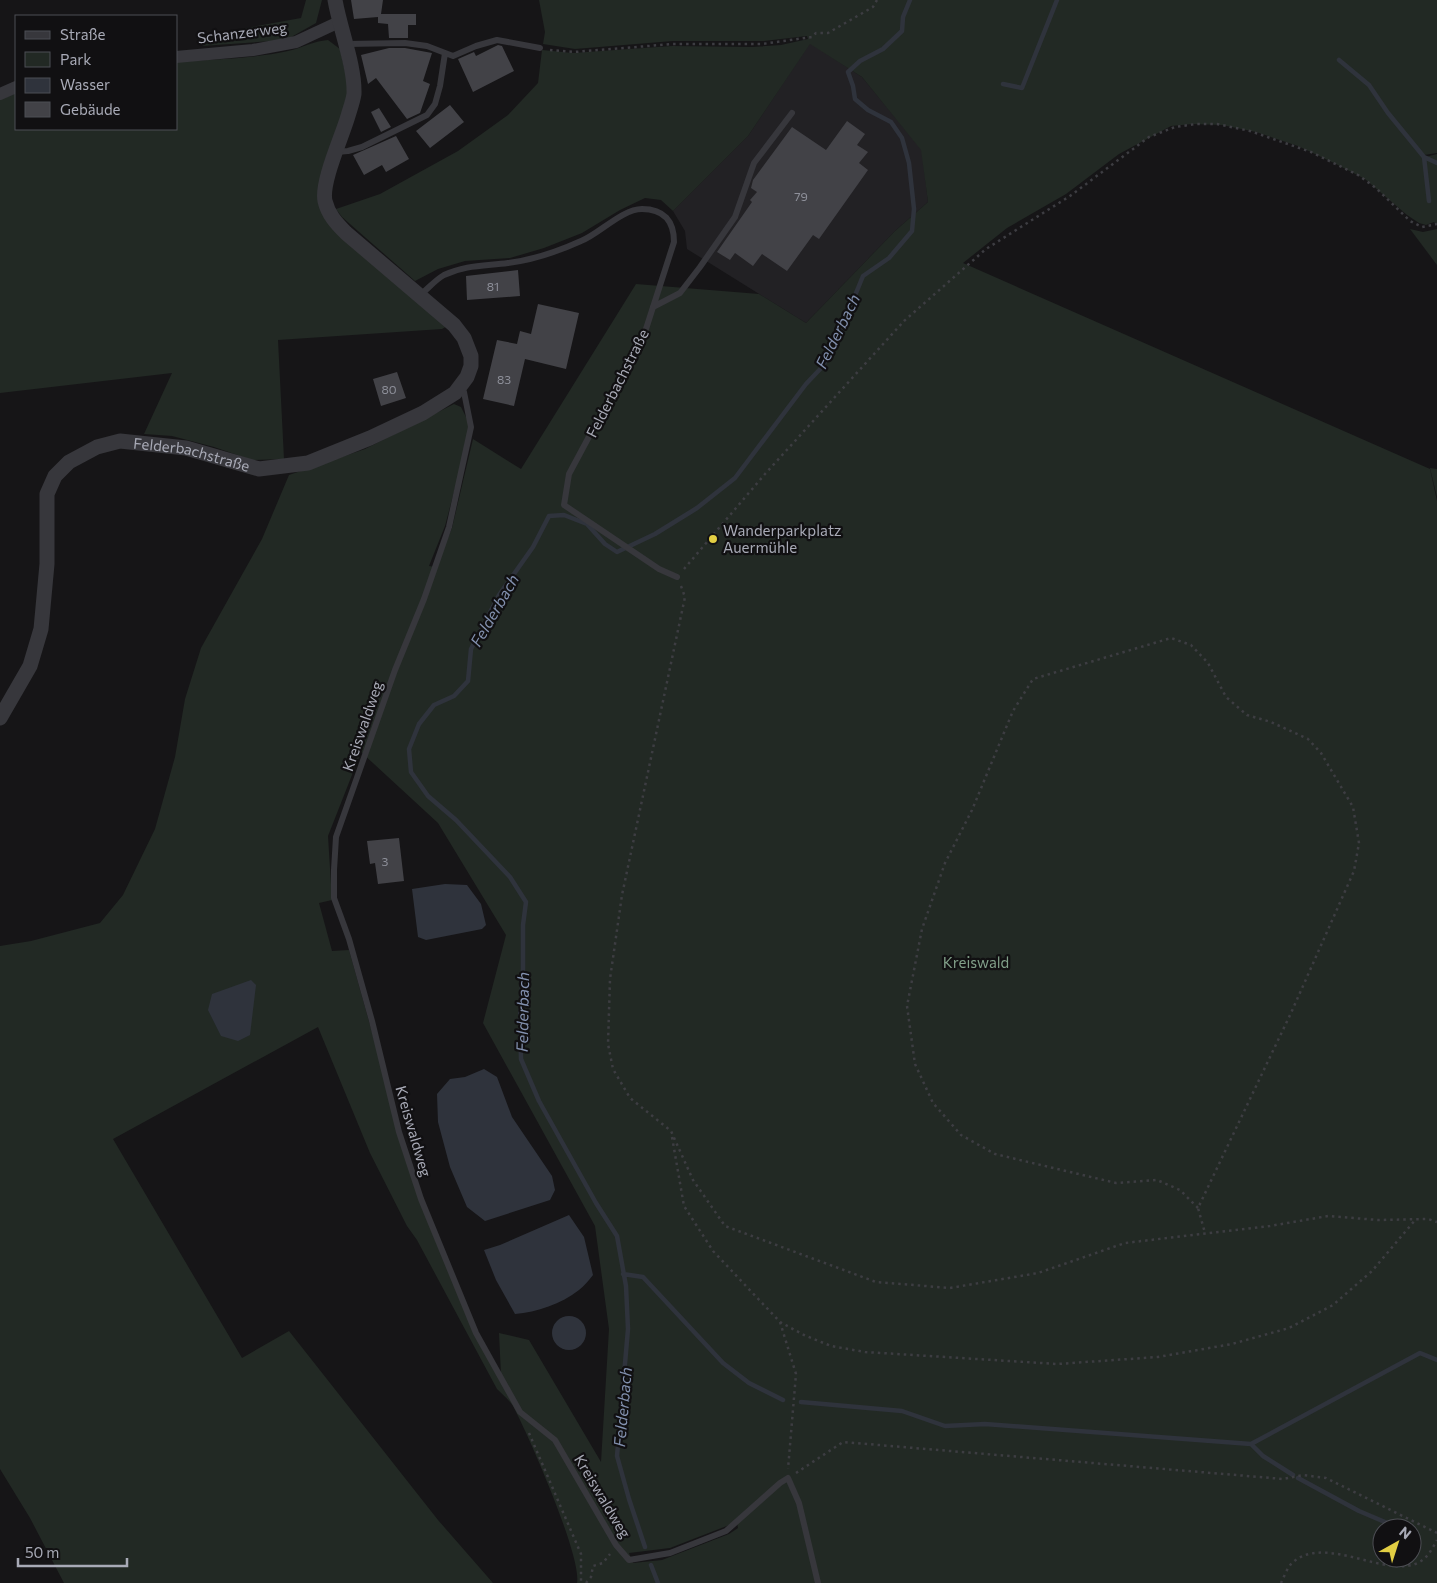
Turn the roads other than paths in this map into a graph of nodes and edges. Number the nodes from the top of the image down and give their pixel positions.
1 (335, 0) edge
2 (339, 22) junction
3 (345, 44) junction
4 (540, 48) road end
5 (445, 53) junction
6 (178, 56) edge
7 (15, 88) edge
8 (0, 94) edge
9 (792, 113) dead end
10 (336, 152) junction
11 (420, 295) junction
12 (653, 307) junction
13 (460, 387) junction
14 (677, 578) road end
15 (0, 718) edge
16 (818, 1583) edge

1 - 2 street, Felderbachstraße
2 - 3 street, Felderbachstraße
2 - 6 street, Schanzerweg
3 - 5 lane
3 - 10 street, Felderbachstraße
4 - 5 lane
5 - 10 lane
7 - 8 street
9 - 12 lane
10 - 11 street, Felderbachstraße
11 - 12 lane, Felderbachstraße
11 - 13 street, Felderbachstraße
12 - 14 lane, Felderbachstraße
13 - 15 street, Felderbachstraße
13 - 16 lane, Kreiswaldweg

